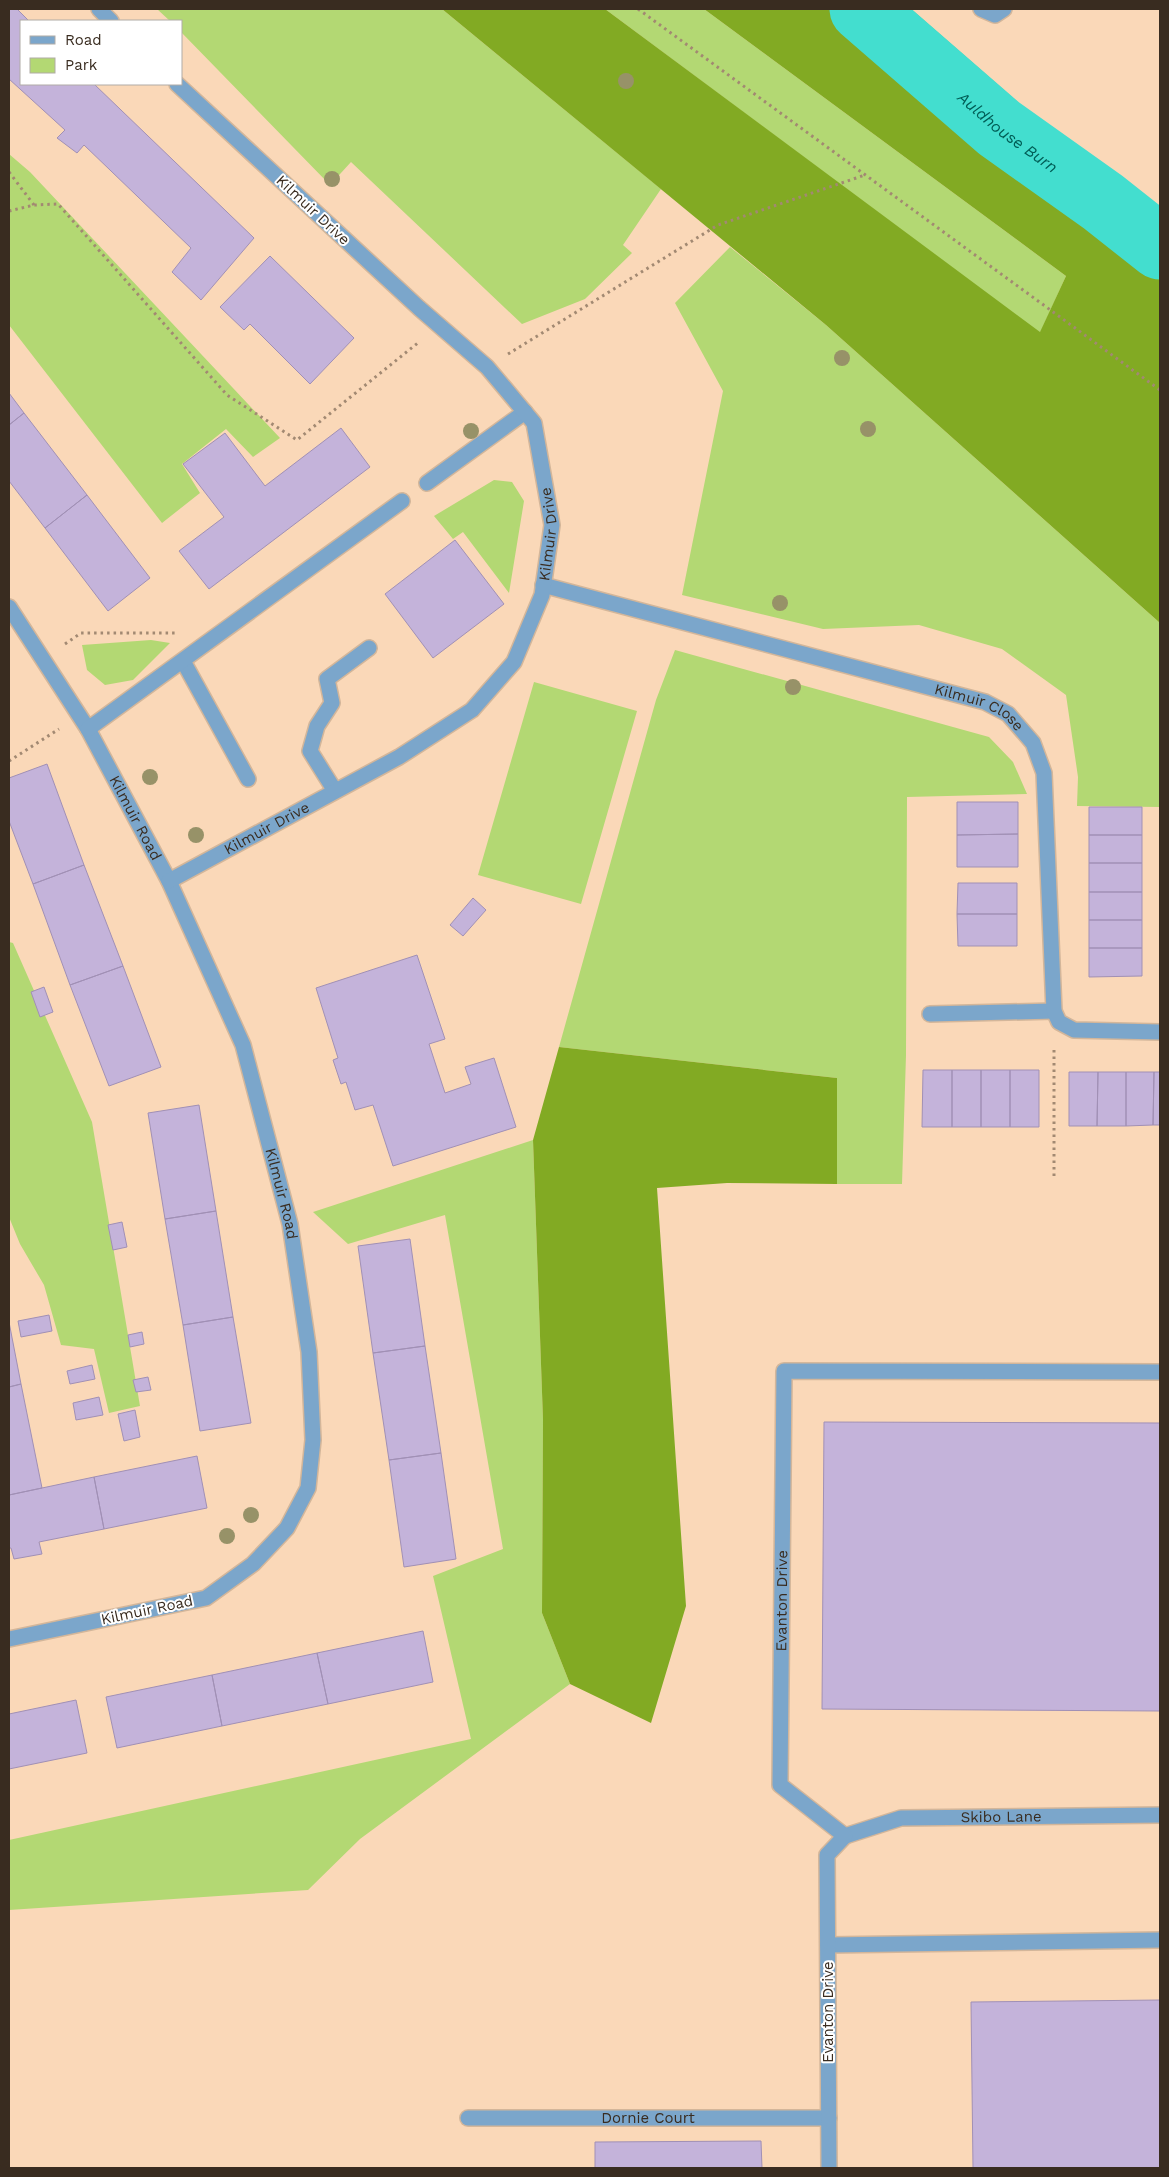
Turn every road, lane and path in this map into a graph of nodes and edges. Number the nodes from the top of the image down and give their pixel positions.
1 (99, 9) edge
2 (638, 9) edge
3 (981, 9) edge
4 (1004, 9) edge
5 (110, 20) edge
6 (178, 85) edge
7 (9, 172) edge
8 (866, 175) junction
9 (34, 205) junction
10 (9, 211) edge
11 (440, 326) junction
12 (487, 367) junction
13 (1160, 390) edge
14 (524, 412) junction
15 (427, 483) dead end
16 (402, 501) dead end
17 (543, 585) junction
18 (9, 607) edge
19 (204, 645) junction
20 (369, 648) dead end
21 (43, 657) junction
22 (183, 661) junction
23 (80, 715) junction
24 (88, 729) junction
25 (9, 761) edge
26 (248, 779) dead end
27 (335, 791) junction
28 (169, 880) junction
29 (1054, 1012) junction
30 (930, 1014) dead end
31 (1064, 1025) junction
32 (1160, 1032) edge
33 (1054, 1176) dead end
34 (1160, 1372) edge
35 (9, 1639) edge
36 (1160, 1815) edge
37 (845, 1836) junction
38 (1160, 1940) edge
39 (828, 1945) junction
40 (468, 2118) dead end
41 (829, 2118) junction
42 (829, 2168) edge

1 - 5 street
2 - 8 path
3 - 4 street
6 - 11 street, Kilmuir Drive
7 - 9 path
8 - 12 path
8 - 13 path
9 - 10 path
9 - 11 path
11 - 12 street, Kilmuir Drive
12 - 14 street, Kilmuir Drive
14 - 15 street
14 - 17 street, Kilmuir Drive
16 - 19 street
17 - 27 street, Kilmuir Drive
17 - 29 street, Kilmuir Close
18 - 21 street, Kilmuir Road
19 - 21 path
19 - 22 street
20 - 27 street
21 - 23 street, Kilmuir Road
22 - 24 street
22 - 26 street
23 - 24 street, Kilmuir Road
23 - 25 path
24 - 28 street, Kilmuir Road
27 - 28 street, Kilmuir Drive
28 - 35 street, Kilmuir Road
29 - 30 street
29 - 31 street
31 - 32 street
31 - 33 path
34 - 37 street, Evanton Drive
36 - 37 street, Skibo Lane
37 - 39 street, Evanton Drive
38 - 39 street
39 - 41 street, Evanton Drive
40 - 41 street, Dornie Court
41 - 42 street, Evanton Drive

